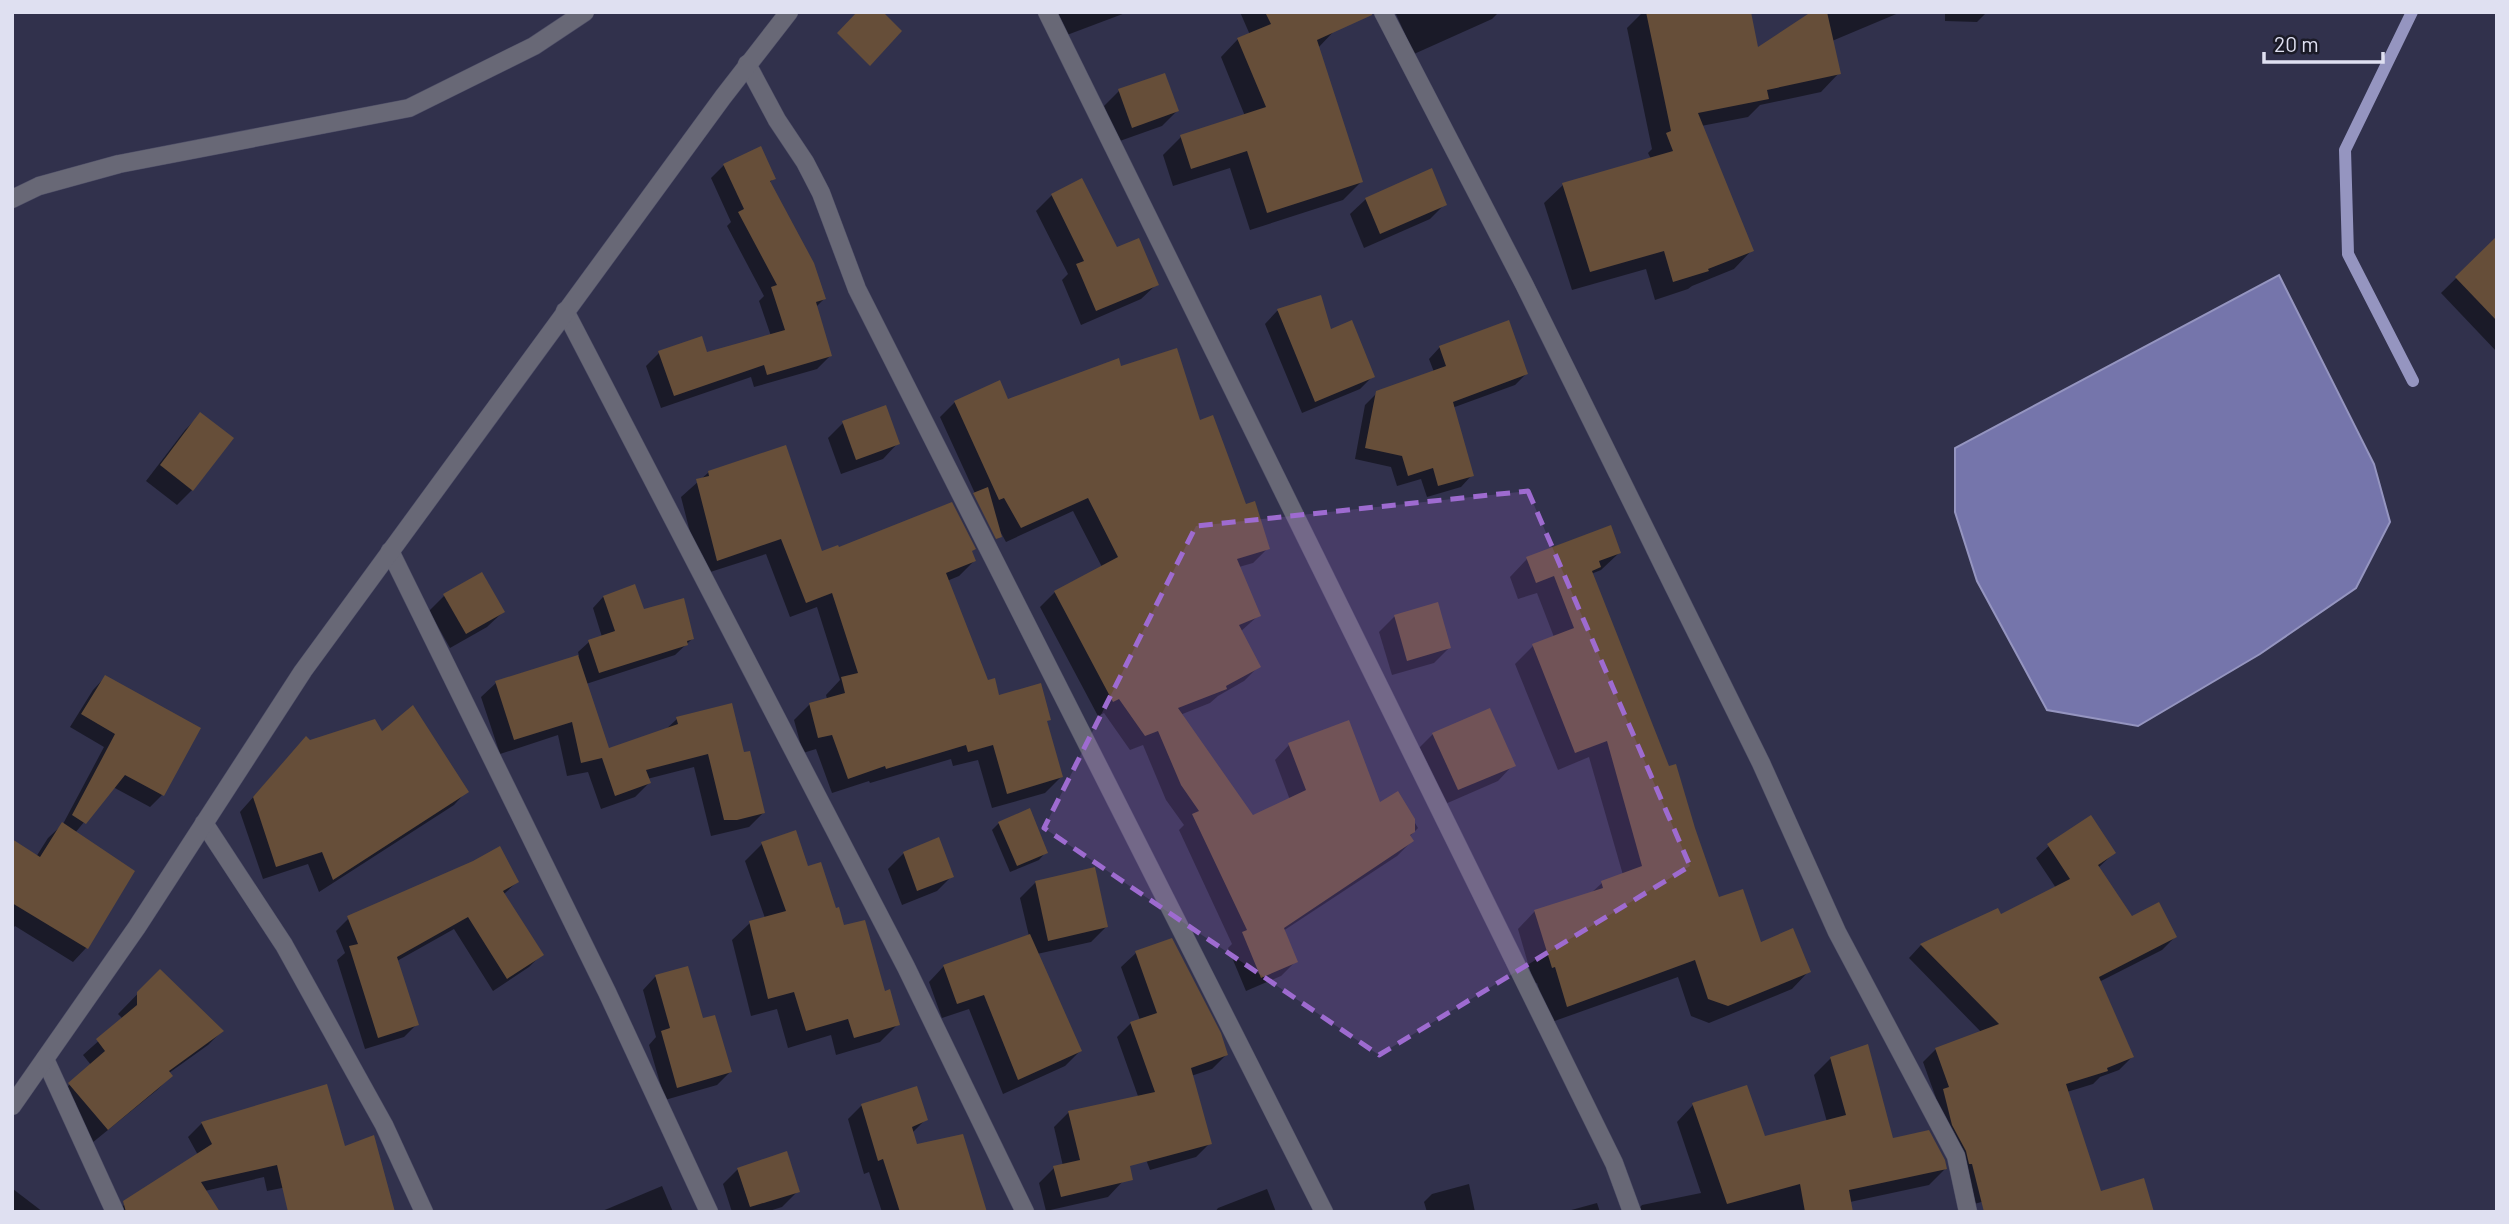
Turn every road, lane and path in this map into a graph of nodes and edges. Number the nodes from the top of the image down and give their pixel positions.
1 (585, 12) edge
2 (789, 12) edge
3 (1047, 12) edge
4 (1383, 12) edge
5 (747, 64) junction
6 (12, 199) edge
7 (565, 311) junction
8 (390, 551) junction
9 (204, 823) junction
10 (45, 1059) junction
11 (12, 1106) edge
12 (116, 1212) edge
13 (424, 1212) edge
14 (709, 1212) edge
15 (1024, 1212) edge
16 (1324, 1212) edge
17 (1632, 1212) edge
18 (1968, 1212) edge

1 - 6 street
2 - 5 street
3 - 17 street
4 - 18 street
5 - 7 street
5 - 16 street
7 - 8 street
7 - 15 street
8 - 9 street
8 - 14 street
9 - 10 street
9 - 13 street
10 - 11 street
10 - 12 street

